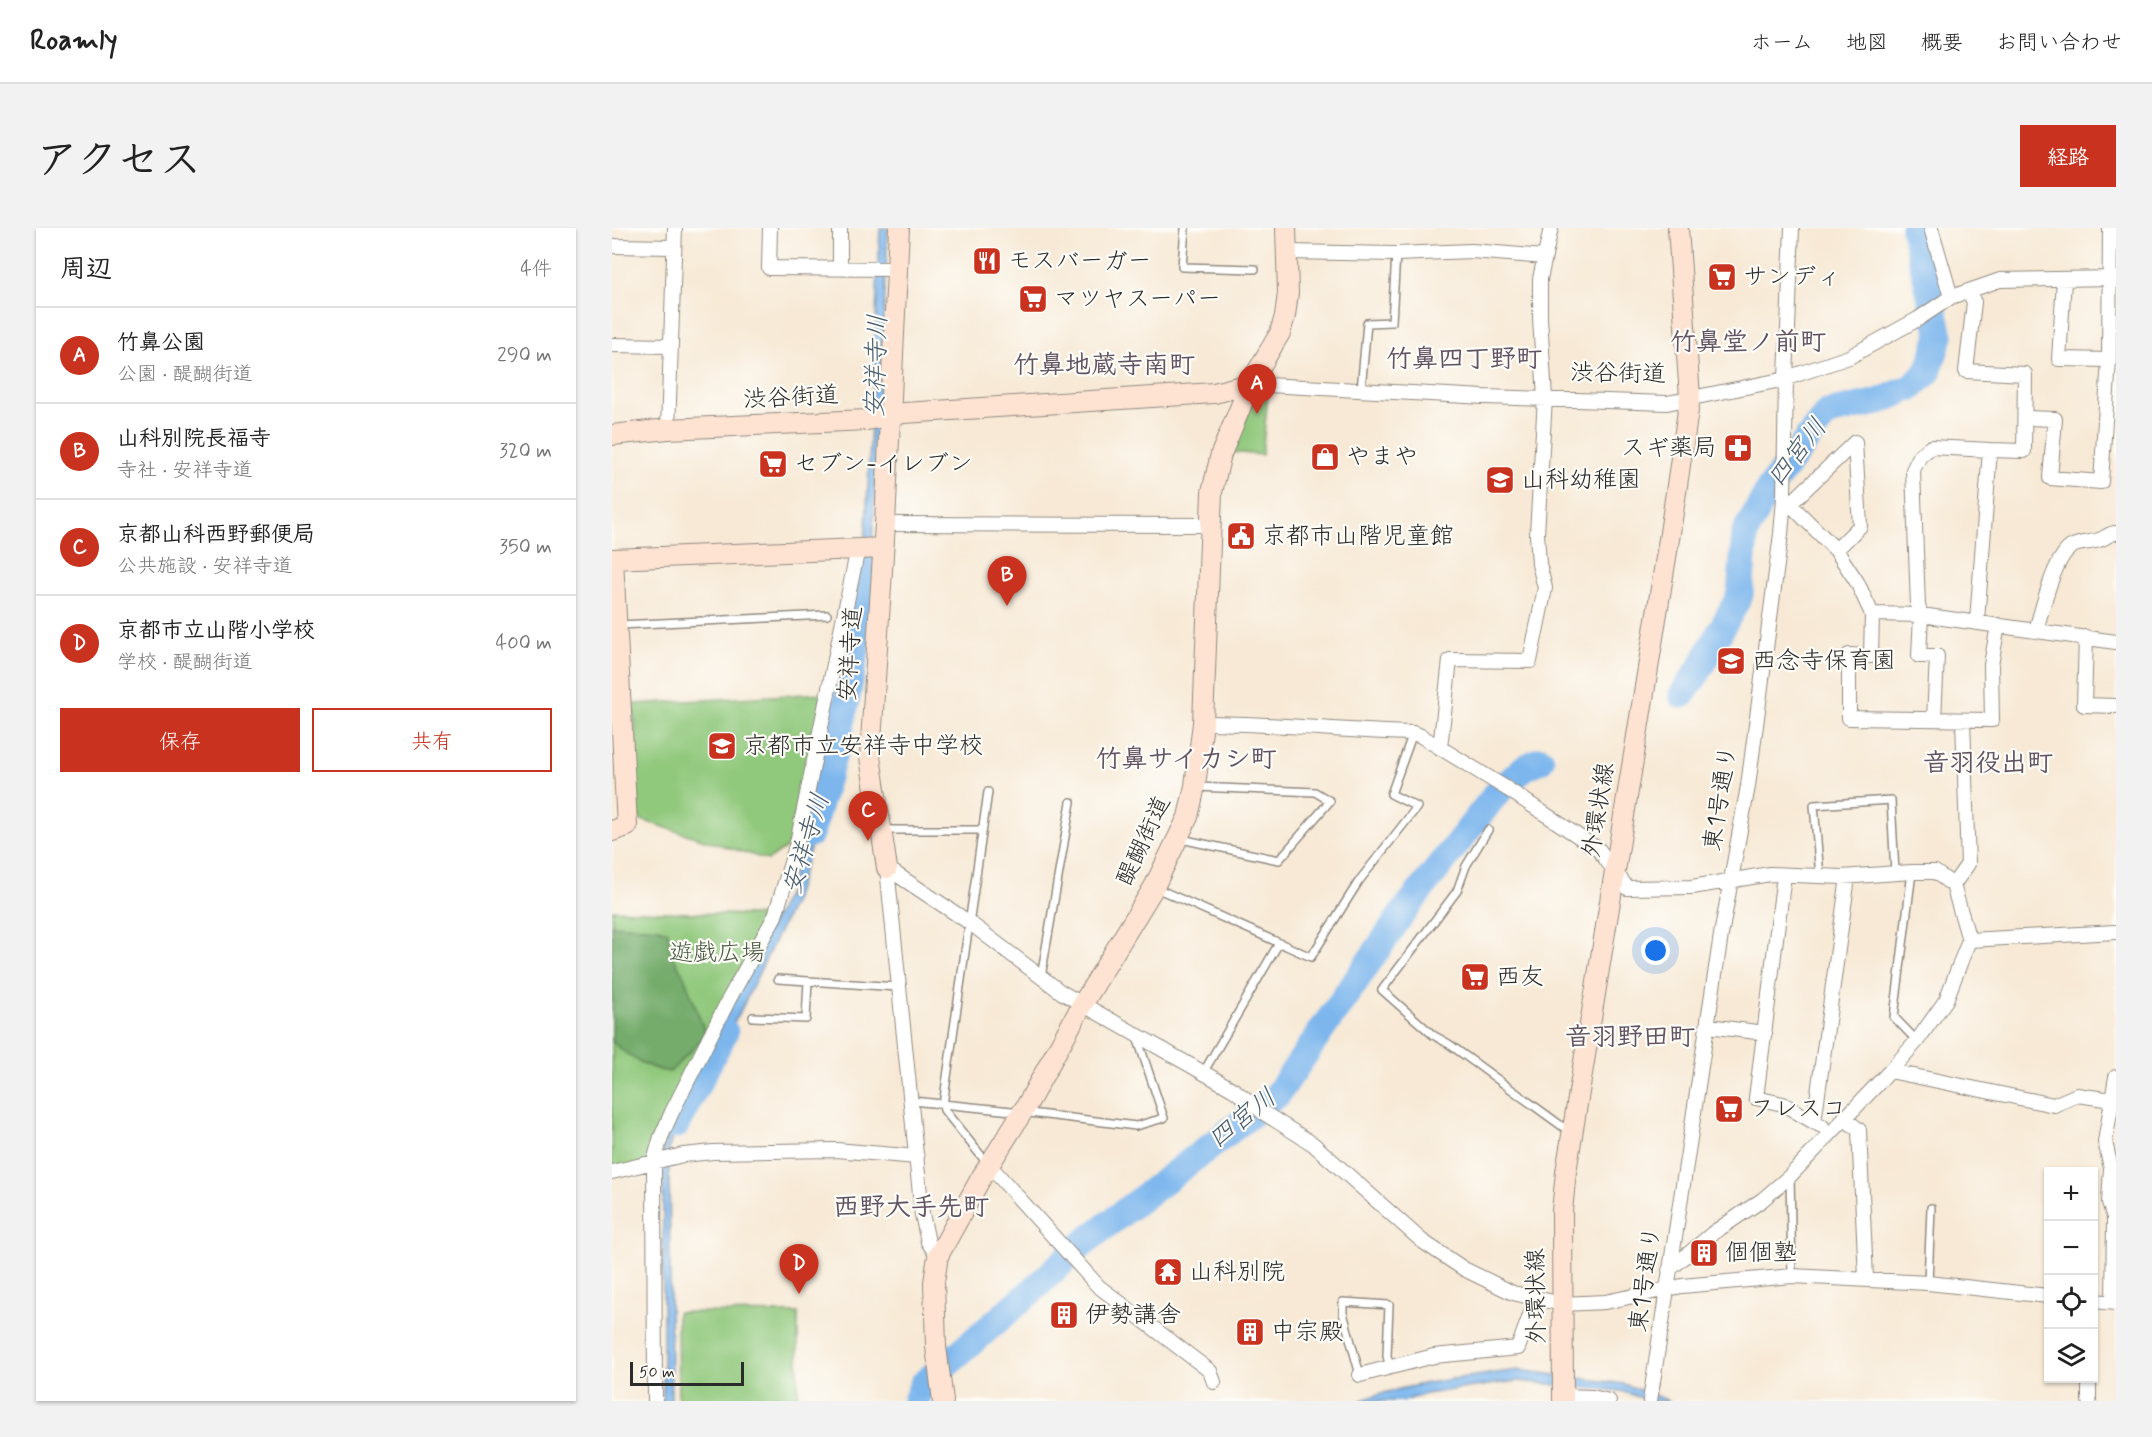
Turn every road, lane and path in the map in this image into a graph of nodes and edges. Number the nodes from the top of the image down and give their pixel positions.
1 (675, 228) edge
2 (770, 228) edge
3 (840, 228) edge
4 (899, 228) edge
5 (1185, 228) edge
6 (1286, 228) edge
7 (1551, 228) edge
8 (1678, 228) edge
9 (1792, 228) edge
10 (1931, 228) edge
11 (2110, 228) edge
12 (612, 246) edge
13 (674, 247) junction
14 (1287, 252) junction
15 (1396, 254) junction
16 (1545, 257) junction
17 (840, 269) junction
18 (1255, 269) dead end
19 (896, 270) junction
20 (2113, 278) edge
21 (2064, 280) junction
22 (1968, 291) junction
23 (1951, 297) junction
24 (612, 345) edge
25 (671, 346) junction
26 (2109, 360) junction
27 (1786, 378) junction
28 (1250, 384) junction
29 (1361, 390) junction
30 (1690, 397) junction
31 (1545, 398) junction
32 (880, 417) junction
33 (2026, 418) junction
34 (668, 429) junction
35 (2111, 432) edge
36 (612, 435) edge
37 (1990, 450) junction
38 (1787, 501) junction
39 (885, 524) junction
40 (1210, 525) junction
41 (2116, 533) edge
42 (858, 548) junction
43 (883, 548) junction
44 (1836, 550) junction
45 (612, 559) edge
46 (1872, 614) junction
47 (827, 615) dead end
48 (1921, 615) junction
49 (1977, 621) junction
50 (616, 625) junction
51 (1998, 625) junction
52 (2036, 630) junction
53 (2086, 637) junction
54 (2116, 642) edge
55 (2116, 706) edge
56 (1934, 719) junction
57 (1963, 720) junction
58 (1203, 723) junction
59 (1413, 733) junction
60 (1440, 748) junction
61 (1195, 786) junction
62 (988, 792) dead end
63 (1071, 802) dead end
64 (881, 830) junction
65 (982, 830) junction
66 (1488, 830) dead end
67 (612, 831) edge
68 (1178, 838) junction
69 (887, 868) junction
70 (1615, 872) junction
71 (1912, 872) junction
72 (1895, 874) junction
73 (1784, 875) junction
74 (1820, 877) junction
75 (1848, 877) junction
76 (1730, 882) junction
77 (1953, 885) junction
78 (1154, 886) junction
79 (970, 923) junction
80 (2116, 932) edge
81 (1969, 940) junction
82 (1279, 943) junction
83 (1041, 977) junction
84 (778, 979) dead end
85 (808, 981) junction
86 (898, 987) junction
87 (1082, 1005) junction
88 (753, 1017) dead end
89 (1707, 1026) junction
90 (1765, 1033) junction
91 (1137, 1036) junction
92 (1917, 1041) junction
93 (1890, 1071) junction
94 (1203, 1073) junction
95 (2116, 1077) edge
96 (2112, 1100) junction
97 (912, 1101) junction
98 (944, 1105) junction
99 (1022, 1112) junction
100 (1844, 1118) junction
101 (1814, 1122) junction
102 (1831, 1131) junction
103 (1572, 1134) junction
104 (2110, 1143) edge
105 (917, 1157) junction
106 (654, 1161) junction
107 (989, 1165) junction
108 (612, 1172) edge
109 (1790, 1176) junction
110 (1931, 1208) dead end
111 (2115, 1218) edge
112 (938, 1257) junction
113 (1670, 1270) junction
114 (1792, 1276) junction
115 (1866, 1278) junction
116 (1928, 1283) junction
117 (1667, 1289) junction
118 (2044, 1295) edge
119 (1536, 1299) junction
120 (2098, 1301) edge
121 (2115, 1303) edge
122 (1562, 1304) junction
123 (1390, 1367) junction
124 (1360, 1375) joint
125 (1214, 1382) dead end
126 (2089, 1383) edge
127 (941, 1391) edge
128 (1563, 1396) edge
129 (655, 1401) edge
130 (1609, 1401) edge
131 (1650, 1401) edge
132 (2089, 1401) edge

1 - 13 street
2 - 17 street
3 - 17 street
4 - 19 street, 安祥寺道
5 - 18 lane
6 - 14 street, 醍醐街道
7 - 16 street
8 - 30 street, 外環状線
9 - 27 street, 東1号通り
10 - 23 street
11 - 20 street
12 - 13 street
13 - 25 street
14 - 15 street
14 - 28 street, 醍醐街道
15 - 16 street
15 - 29 lane
16 - 31 street
17 - 19 street
19 - 32 street, 安祥寺道
20 - 21 street
20 - 26 street
21 - 22 street
21 - 26 street
22 - 23 street
22 - 33 street
23 - 27 street, 渋谷街道
24 - 25 street
25 - 34 street
26 - 35 street
27 - 30 street, 渋谷街道
27 - 38 street, 東1号通り
28 - 29 street, 渋谷街道
28 - 32 street, 渋谷街道
28 - 40 street, 醍醐街道
29 - 31 street, 渋谷街道
30 - 31 street, 渋谷街道
30 - 70 street, 外環状線
31 - 60 street
32 - 34 street, 渋谷街道
32 - 39 street, 安祥寺道
33 - 35 street
33 - 37 street
34 - 36 street, 渋谷街道
37 - 48 street
37 - 49 street
38 - 44 street
38 - 44 street
38 - 76 street, 東1号通り
39 - 40 street
39 - 43 street, 安祥寺道
40 - 58 street, 醍醐街道
41 - 52 street
42 - 43 street
42 - 45 street
42 - 106 street
43 - 64 street, 安祥寺道
44 - 46 street
45 - 50 street
46 - 48 street
46 - 56 street
47 - 50 lane
48 - 49 street
48 - 56 street
49 - 51 street
50 - 67 street
51 - 52 street
51 - 57 street
52 - 53 street
53 - 54 street
53 - 55 street
56 - 57 street
57 - 77 street
58 - 59 street
58 - 61 street, 醍醐街道
59 - 60 street
59 - 82 lane
60 - 70 street
61 - 68 street, 醍醐街道
61 - 68 lane
62 - 65 lane
63 - 83 lane
64 - 65 lane
64 - 69 street, 安祥寺道
65 - 79 lane
66 - 103 lane
68 - 78 street, 醍醐街道
69 - 79 street
69 - 86 street, 安祥寺道
70 - 76 street
70 - 103 street, 外環状線
71 - 72 street
71 - 77 street
71 - 92 lane
72 - 74 lane
72 - 75 street
73 - 74 street
73 - 76 street
73 - 90 street
74 - 75 street
75 - 101 street
76 - 89 street, 東1号通り
77 - 81 street
78 - 82 lane
78 - 87 street, 醍醐街道
79 - 83 street
79 - 98 lane
80 - 81 street
81 - 92 street
82 - 94 lane
83 - 87 street
84 - 85 lane
85 - 86 lane
85 - 88 lane
86 - 97 street, 安祥寺道
87 - 91 street
87 - 99 street, 醍醐街道
89 - 90 street
89 - 113 street, 東1号通り
90 - 101 street
91 - 94 street
91 - 99 lane
92 - 93 street
93 - 96 street
93 - 100 street
94 - 119 street
95 - 96 street
96 - 104 street
97 - 98 lane
97 - 105 street, 安祥寺道
98 - 99 lane
98 - 107 lane
99 - 107 street, 醍醐街道
100 - 102 street
100 - 115 street
101 - 102 street
102 - 109 street
103 - 122 street, 外環状線
104 - 111 street
105 - 106 street
105 - 112 street, 安祥寺道
106 - 108 street
106 - 129 street
107 - 112 street, 醍醐街道
107 - 125 street
109 - 113 street
109 - 114 lane
110 - 116 lane
111 - 121 street
112 - 127 street, 醍醐街道
113 - 117 street, 東1号通り
114 - 115 street
114 - 117 street
115 - 116 street
116 - 118 street
117 - 122 street
117 - 131 street, 東1号通り
119 - 122 street
119 - 123 street
120 - 121 street
122 - 128 street, 外環状線
123 - 124 street
123 - 124 lane
126 - 132 street
128 - 130 street

